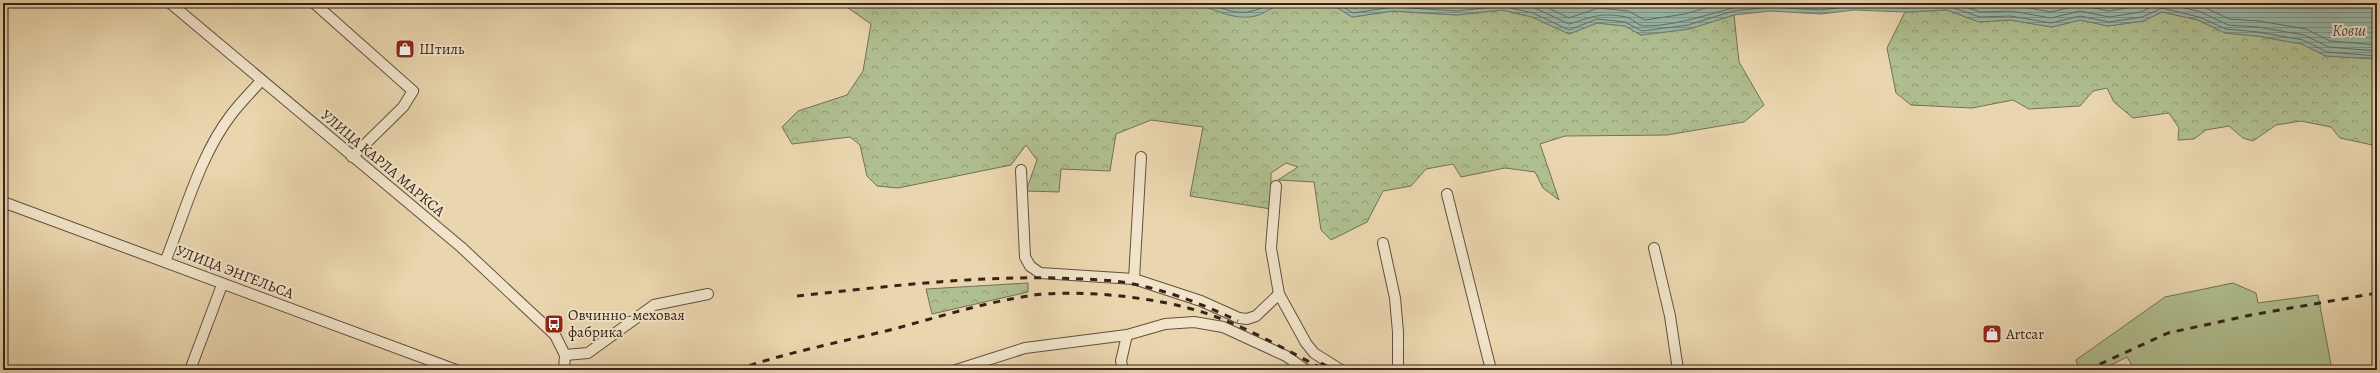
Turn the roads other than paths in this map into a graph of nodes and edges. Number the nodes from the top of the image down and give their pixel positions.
1 (170, 3) edge
2 (314, 3) edge
3 (261, 80) junction
4 (352, 157) junction
5 (1141, 157) dead end
6 (1021, 170) dead end
7 (1276, 186) dead end
8 (1447, 194) dead end
9 (3, 202) edge
10 (1383, 243) dead end
11 (1654, 248) dead end
12 (165, 262) junction
13 (1134, 279) junction
14 (222, 284) junction
15 (708, 294) dead end
16 (1279, 294) junction
17 (1127, 335) junction
18 (565, 355) junction
19 (1304, 369) edge
20 (190, 370) edge
21 (456, 370) edge
22 (564, 370) edge
23 (956, 370) edge
24 (1123, 370) edge
25 (1341, 370) edge
26 (1398, 370) edge
27 (1491, 370) edge
28 (1678, 370) edge

1 - 3 street, УЛИЦА КАРЛА МАРКСА
2 - 4 street
3 - 4 street, УЛИЦА КАРЛА МАРКСА
3 - 12 street
4 - 18 street, УЛИЦА КАРЛА МАРКСА
5 - 13 street
6 - 13 street
7 - 16 street
8 - 27 street
9 - 12 street, УЛИЦА ЭНГЕЛЬСА
10 - 26 street
11 - 28 street
12 - 14 street, УЛИЦА ЭНГЕЛЬСА
13 - 16 street
14 - 20 street
14 - 21 street, УЛИЦА ЭНГЕЛЬСА
15 - 18 street
16 - 25 street
17 - 19 street
17 - 23 street
17 - 24 street
18 - 22 street

